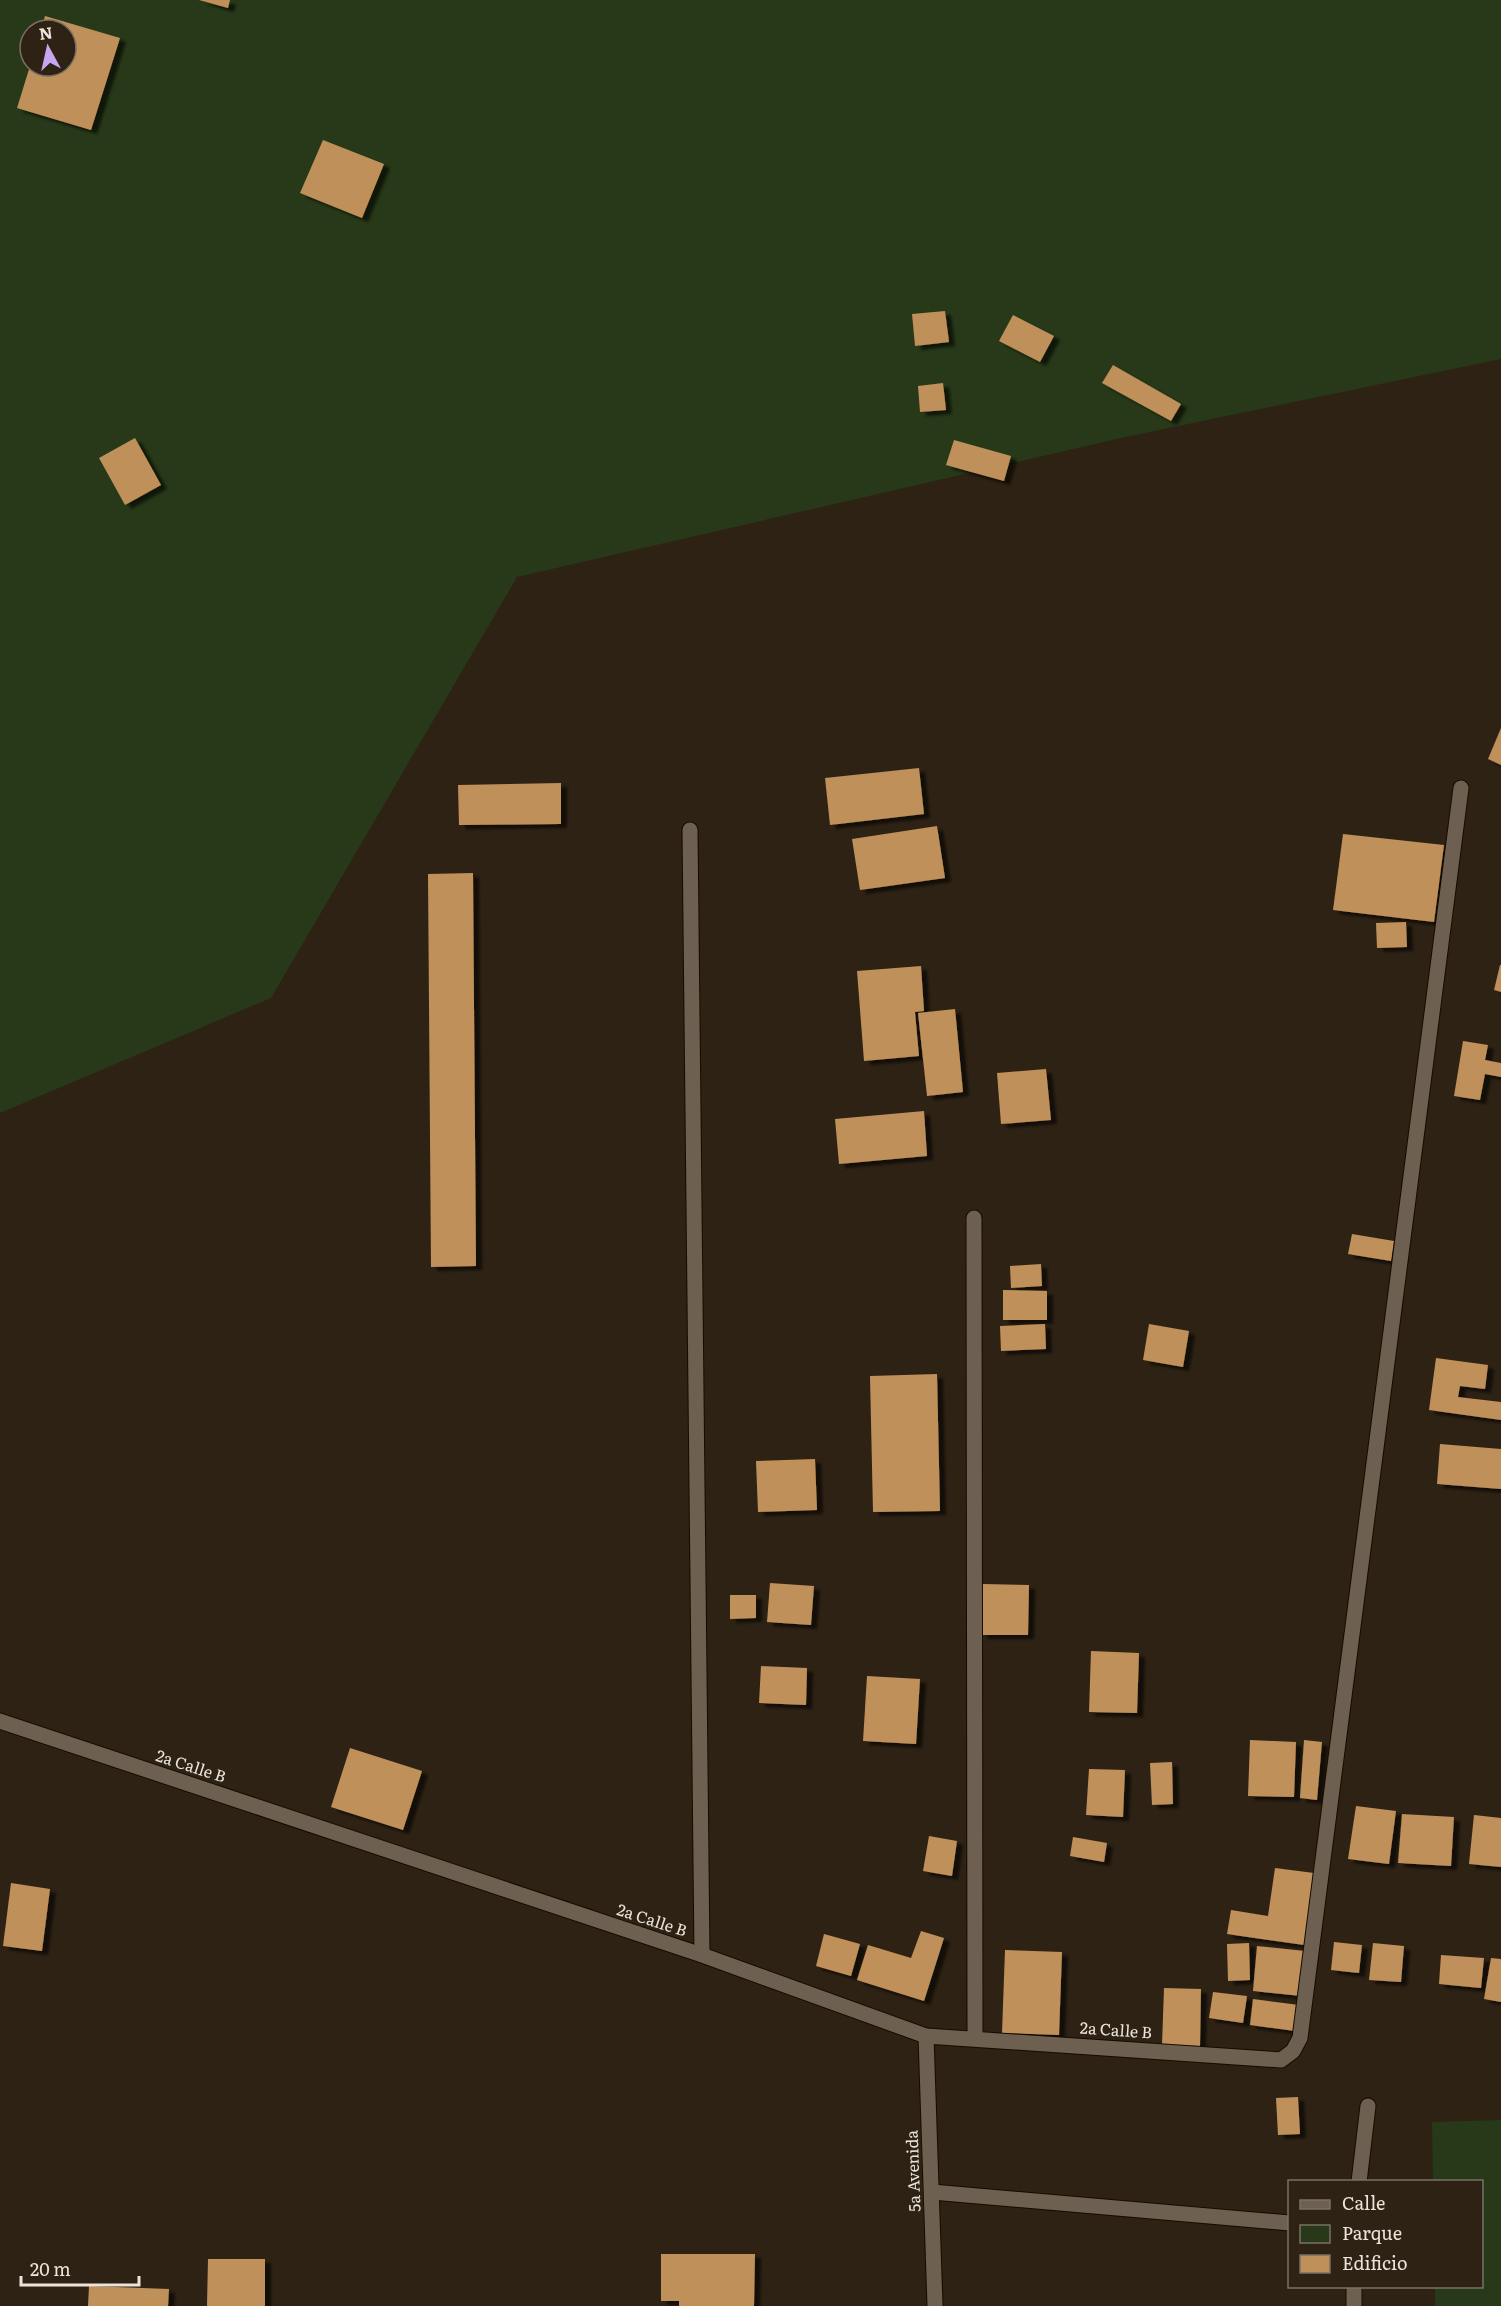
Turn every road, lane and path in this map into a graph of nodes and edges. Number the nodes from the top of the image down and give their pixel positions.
1 (1461, 788) dead end
2 (690, 830) dead end
3 (974, 1218) dead end
4 (0, 1721) edge
5 (702, 1955) junction
6 (926, 2036) junction
7 (975, 2038) junction
8 (1368, 2106) dead end
9 (1359, 2180) edge
10 (932, 2192) junction
11 (1288, 2223) edge
12 (1354, 2288) edge
13 (935, 2306) edge
14 (1354, 2306) edge

1 - 7 street, 2a Calle B
2 - 5 street
3 - 7 street
4 - 5 street, 2a Calle B
5 - 6 street, 2a Calle B
6 - 7 street, 2a Calle B
6 - 10 street, 5a Avenida
8 - 9 street
10 - 11 street
10 - 13 street, 5a Avenida
12 - 14 street

